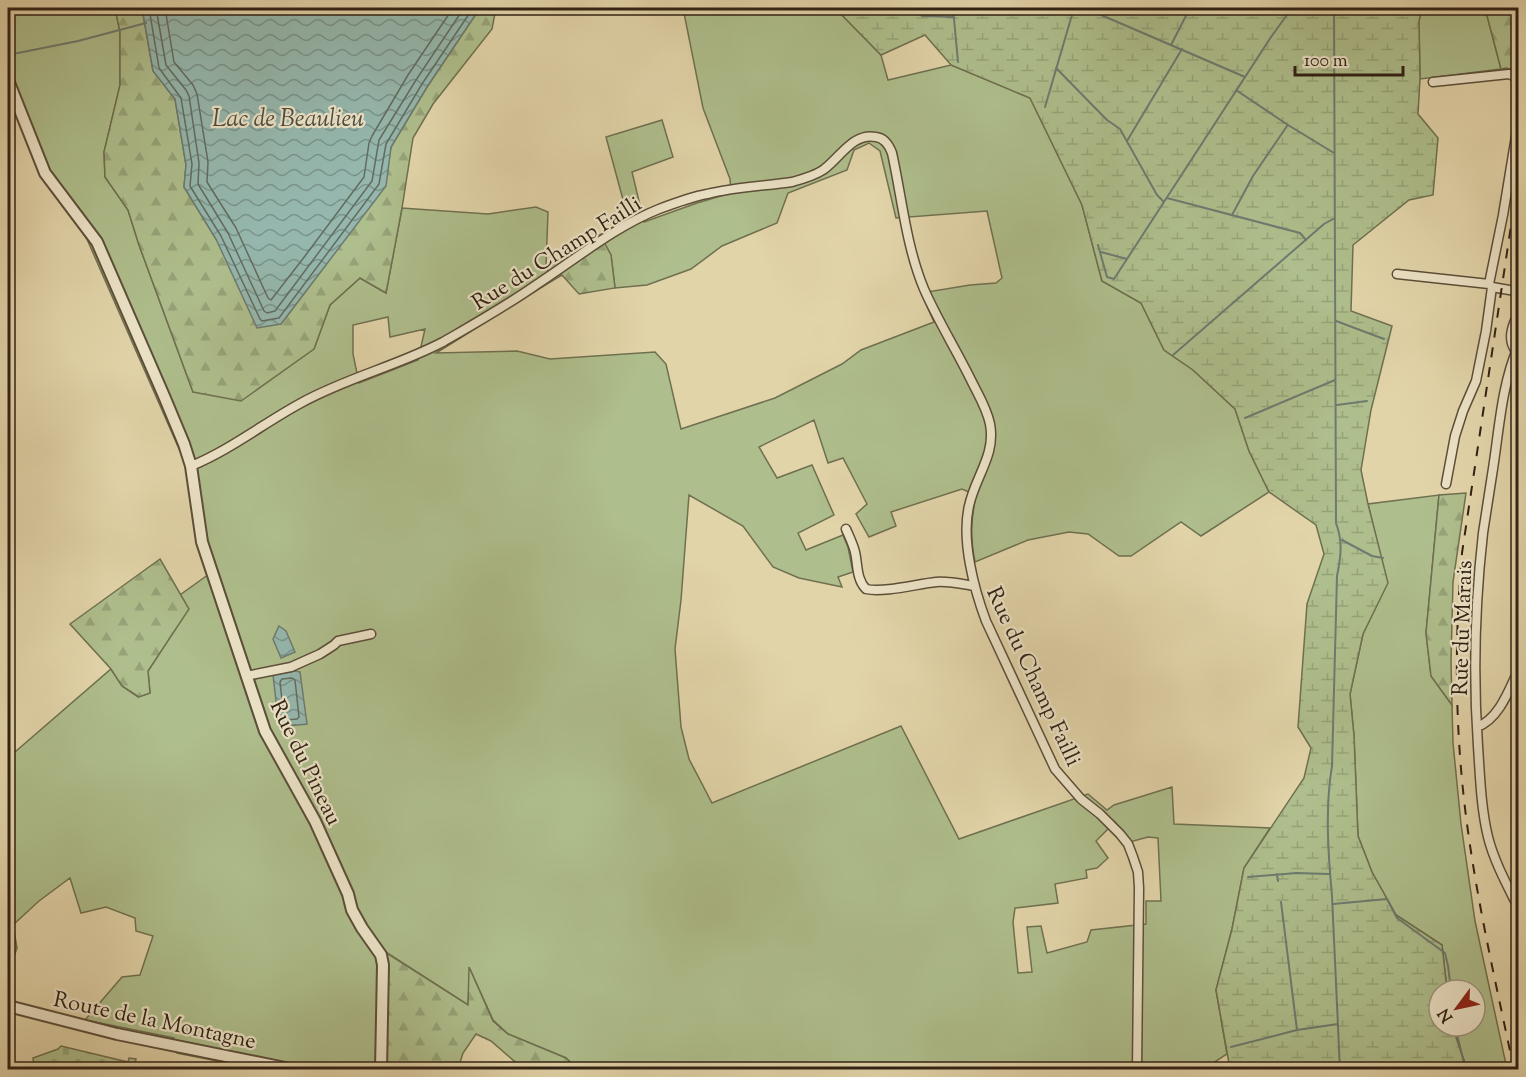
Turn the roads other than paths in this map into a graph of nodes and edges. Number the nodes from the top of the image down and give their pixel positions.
1 (1518, 78) edge
2 (8, 80) edge
3 (1433, 82) dead end
4 (1518, 124) edge
5 (1397, 274) dead end
6 (1490, 285) junction
7 (1518, 293) edge
8 (1518, 314) edge
9 (1517, 349) edge
10 (190, 466) junction
11 (1446, 484) dead end
12 (846, 528) dead end
13 (974, 586) junction
14 (371, 634) dead end
15 (1518, 670) edge
16 (246, 676) junction
17 (1477, 727) junction
18 (1518, 904) edge
19 (8, 1006) edge
20 (295, 1070) edge
21 (381, 1070) edge
22 (1137, 1070) edge

1 - 3 street
2 - 10 street, Rue du Pineau
4 - 6 street
5 - 6 street
6 - 7 street
6 - 11 street
8 - 9 street, Rue du Marais
9 - 17 street, Rue du Marais
10 - 13 street, Rue du Champ Failli
10 - 16 street, Rue du Pineau
12 - 13 street
13 - 22 street, Rue du Champ Failli
14 - 16 street
15 - 17 street
16 - 21 street, Rue du Pineau
17 - 18 street, Rue du Marais
19 - 20 street, Route de la Montagne

